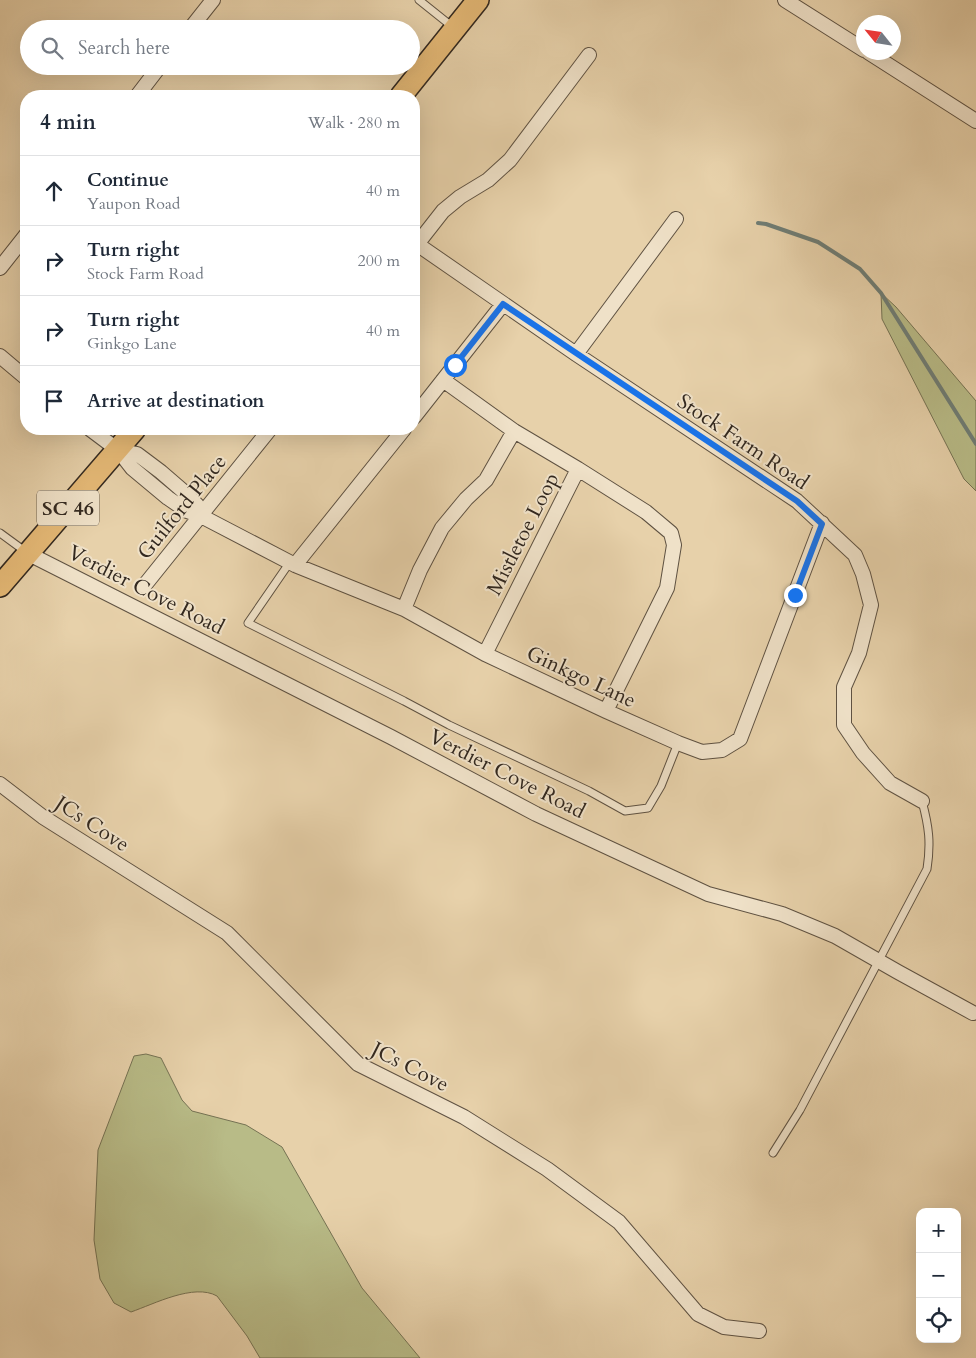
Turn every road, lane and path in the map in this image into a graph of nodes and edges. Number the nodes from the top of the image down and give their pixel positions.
1 (213, 0) edge
2 (478, 0) edge
3 (785, 0) edge
4 (423, 1) edge
5 (197, 20) edge
6 (455, 29) junction
7 (856, 45) edge
8 (589, 55) dead end
9 (881, 60) edge
10 (420, 72) edge
11 (153, 75) edge
12 (418, 75) edge
13 (142, 90) edge
14 (406, 90) edge
15 (976, 121) edge
16 (676, 219) dead end
17 (420, 239) edge
18 (20, 243) edge
19 (420, 248) edge
20 (0, 268) edge
21 (503, 304) junction
22 (576, 354) junction
23 (0, 356) edge
24 (20, 373) edge
25 (443, 380) junction
26 (420, 409) edge
27 (514, 430) junction
28 (98, 435) edge
29 (129, 435) edge
30 (265, 435) edge
31 (399, 435) edge
32 (118, 450) junction
33 (578, 469) junction
34 (201, 516) junction
35 (822, 524) junction
36 (0, 533) edge
37 (28, 554) junction
38 (293, 564) junction
39 (0, 586) edge
40 (144, 586) dead end
41 (404, 609) junction
42 (485, 654) junction
43 (606, 711) junction
44 (678, 743) junction
45 (0, 784) edge
46 (922, 802) joint
47 (879, 961) junction
48 (973, 1013) dead end
49 (774, 1153) dead end
50 (759, 1331) dead end

1 - 5 street
2 - 6 main road
3 - 7 street
4 - 6 lane
6 - 10 main road
8 - 17 street
9 - 15 street
11 - 13 street
12 - 14 main road
16 - 22 street
18 - 20 street
19 - 21 street, Stock Farm Road
21 - 22 street, Stock Farm Road
21 - 25 street
22 - 35 street, Stock Farm Road
23 - 24 street
25 - 26 street
25 - 27 street, Mistletoe Loop
27 - 33 street, Mistletoe Loop
27 - 41 street
28 - 32 street, Ginkgo Lane
29 - 32 main road, SC 46
30 - 34 street, Guilford Place
31 - 38 street
32 - 34 street, Ginkgo Lane
32 - 37 main road, SC 46
33 - 42 street, Mistletoe Loop
33 - 43 street
34 - 38 street, Ginkgo Lane
34 - 40 street, Guilford Place
35 - 44 street, Ginkgo Lane
35 - 46 street, Stock Farm Road
36 - 37 lane
37 - 39 main road, SC 46
37 - 47 street, Verdier Cove Road
38 - 41 street, Ginkgo Lane
38 - 44 lane
41 - 42 street, Ginkgo Lane
42 - 43 street, Ginkgo Lane
43 - 44 street, Ginkgo Lane
45 - 50 street, JCs Cove
46 - 47 lane
47 - 48 street, Verdier Cove Road
47 - 49 lane

